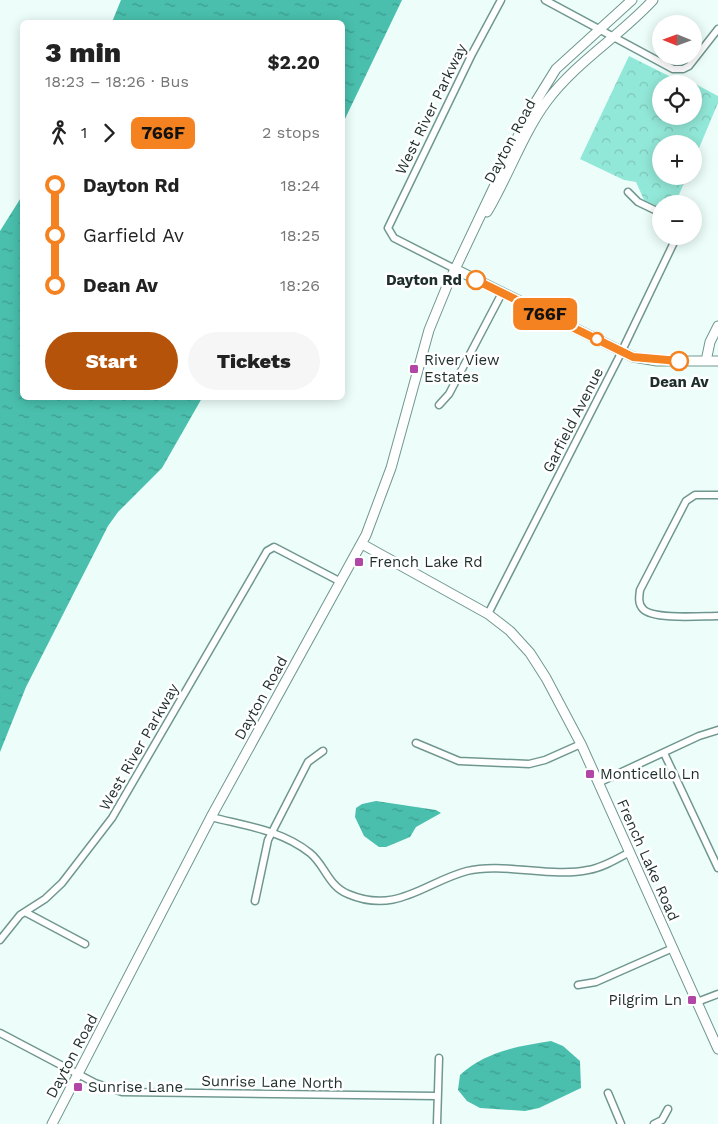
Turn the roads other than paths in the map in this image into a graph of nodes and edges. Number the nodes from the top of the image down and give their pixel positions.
1 (501, 0) edge
2 (545, 0) edge
3 (632, 0) edge
4 (653, 0) edge
5 (718, 29) edge
6 (600, 30) junction
7 (615, 37) junction
8 (628, 192) dead end
9 (652, 209) edge
10 (673, 245) edge
11 (455, 269) junction
12 (502, 293) junction
13 (718, 326) edge
14 (621, 351) junction
15 (706, 361) junction
16 (718, 361) edge
17 (439, 405) dead end
18 (718, 495) edge
19 (362, 544) junction
20 (341, 582) junction
21 (488, 614) junction
22 (718, 616) edge
23 (718, 730) edge
24 (416, 743) dead end
25 (581, 744) junction
26 (323, 751) dead end
27 (664, 753) junction
28 (598, 783) junction
29 (212, 817) junction
30 (272, 832) junction
31 (630, 852) junction
32 (718, 868) edge
33 (255, 901) dead end
34 (25, 912) junction
35 (0, 940) edge
36 (85, 944) dead end
37 (673, 948) junction
38 (578, 985) dead end
39 (718, 994) edge
40 (697, 1002) junction
41 (0, 1033) edge
42 (718, 1048) edge
43 (439, 1058) dead end
44 (78, 1074) junction
45 (608, 1093) dead end
46 (437, 1096) junction
47 (668, 1109) dead end
48 (52, 1124) edge
49 (437, 1124) edge
50 (621, 1124) edge
51 (654, 1124) edge

1 - 11 street, West River Parkway
2 - 6 street
3 - 6 main road, Dayton Road
4 - 7 main road, Dayton Road
5 - 7 street
6 - 7 street
6 - 11 main road, Dayton Road
7 - 11 main road, Dayton Road
8 - 9 street
10 - 14 street, Garfield Avenue
11 - 12 main road
11 - 19 main road, Dayton Road
12 - 14 main road
12 - 17 street
13 - 15 main road
14 - 15 main road
14 - 21 street, Garfield Avenue
15 - 16 main road
18 - 22 street
19 - 20 main road, Dayton Road
19 - 21 main road, French Lake Road
20 - 29 main road, Dayton Road
20 - 34 street, West River Parkway
21 - 25 main road, French Lake Road
23 - 27 street
24 - 25 street
25 - 28 main road, French Lake Road
26 - 30 street
27 - 28 street
27 - 32 street
28 - 31 main road, French Lake Road
29 - 30 street
29 - 44 main road, Dayton Road
30 - 31 street
30 - 33 street
31 - 37 main road, French Lake Road
34 - 35 street, West River Parkway
34 - 36 street
37 - 38 street
37 - 40 main road, French Lake Road
39 - 40 street
40 - 42 main road, French Lake Road
41 - 44 street, Sunrise Lane North
43 - 46 street
44 - 46 street, Sunrise Lane North
44 - 48 main road, Dayton Road
45 - 50 street
46 - 49 street
47 - 51 street

